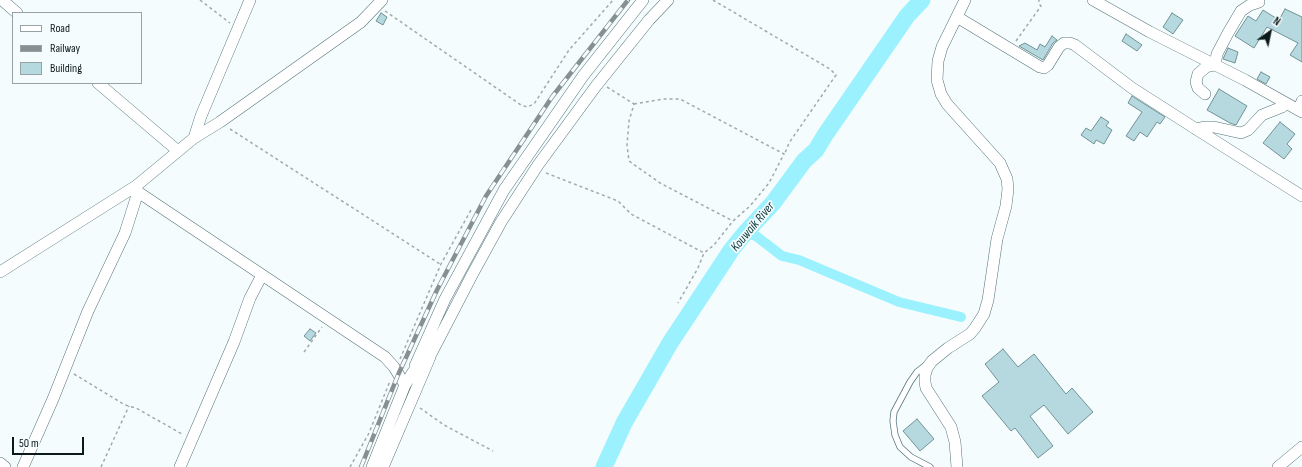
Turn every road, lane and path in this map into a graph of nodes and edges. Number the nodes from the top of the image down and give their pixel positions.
1 (2, 0) edge
2 (200, 0) edge
3 (250, 0) edge
4 (613, 0) edge
5 (643, 0) edge
6 (668, 0) edge
7 (713, 0) edge
8 (965, 0) edge
9 (1039, 0) edge
10 (1093, 0) edge
11 (1259, 2) dead end
12 (380, 3) edge
13 (16, 12) edge
14 (957, 17) junction
15 (238, 30) junction
16 (1004, 45) junction
17 (1215, 66) junction
18 (599, 82) junction
19 (99, 84) edge
20 (1205, 94) dead end
21 (1286, 103) junction
22 (206, 104) junction
23 (634, 104) junction
24 (1301, 108) edge
25 (223, 120) junction
26 (1196, 130) junction
27 (194, 138) junction
28 (178, 151) junction
29 (784, 154) junction
30 (535, 169) junction
31 (137, 189) junction
32 (1302, 196) edge
33 (472, 210) dead end
34 (733, 221) junction
35 (704, 253) junction
36 (441, 264) junction
37 (0, 272) edge
38 (262, 276) junction
39 (678, 303) dead end
40 (328, 320) junction
41 (304, 352) dead end
42 (431, 354) junction
43 (932, 361) junction
44 (65, 369) junction
45 (395, 369) junction
46 (413, 372) junction
47 (405, 385) junction
48 (412, 402) junction
49 (128, 406) junction
50 (192, 440) junction
51 (1302, 447) edge
52 (493, 451) dead end
53 (0, 464) edge
54 (5, 467) edge
55 (23, 467) edge
56 (101, 467) edge
57 (180, 467) edge
58 (350, 467) edge
59 (372, 467) edge
60 (383, 467) edge
61 (930, 467) edge
62 (957, 467) edge
63 (1278, 467) edge

1 - 13 street
2 - 15 path
3 - 15 street
4 - 12 path
5 - 46 street
6 - 18 street
7 - 29 path
8 - 14 street
9 - 16 path
10 - 17 street
11 - 17 street
12 - 25 street
14 - 16 street
14 - 43 street
15 - 22 street
16 - 26 street
17 - 20 street
17 - 21 street
18 - 23 path
18 - 30 street
19 - 28 street
21 - 24 street
21 - 26 street
22 - 25 street
22 - 27 street
23 - 29 path
23 - 34 path
25 - 27 street
25 - 36 path
26 - 32 street
27 - 28 street
28 - 31 street
29 - 34 path
30 - 35 path
30 - 42 street
31 - 37 street
31 - 38 street
31 - 44 street
33 - 36 path
34 - 35 path
35 - 39 path
36 - 45 path
38 - 40 street
38 - 50 street
40 - 41 path
40 - 45 street
42 - 46 street
42 - 48 street
43 - 61 lane
43 - 62 street
44 - 49 path
44 - 55 street
45 - 47 street
45 - 58 path
46 - 47 street
47 - 59 street
48 - 52 path
48 - 60 street
49 - 50 path
49 - 56 path
50 - 57 street
51 - 63 street
53 - 54 street

